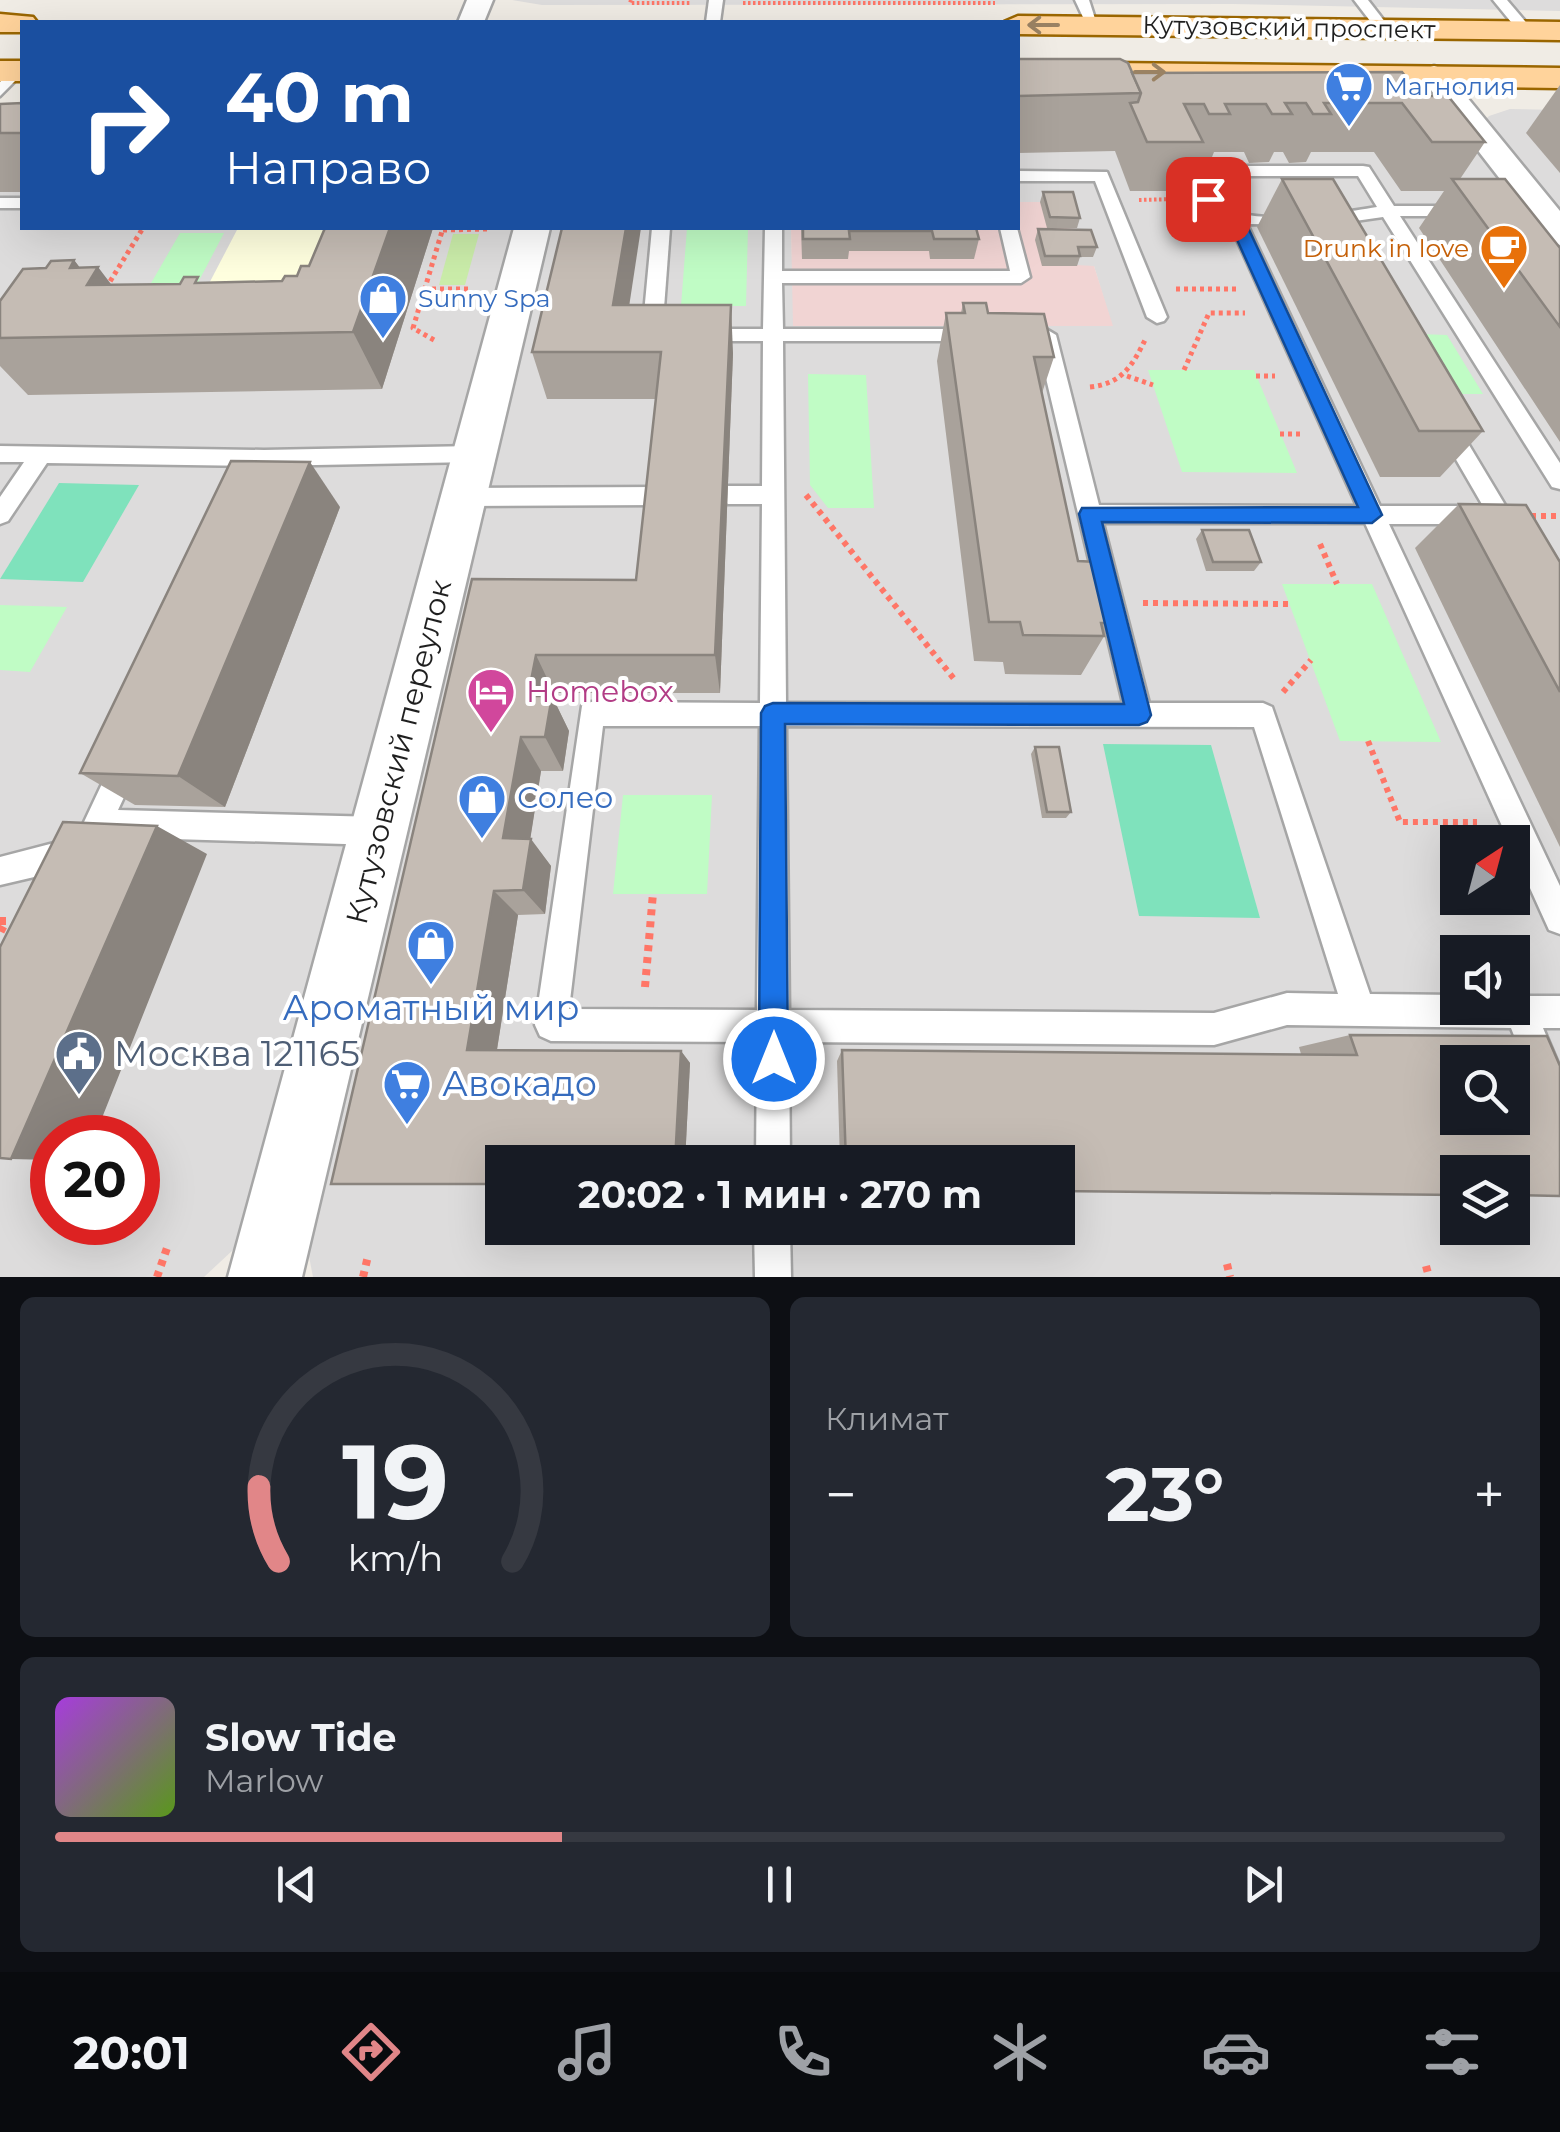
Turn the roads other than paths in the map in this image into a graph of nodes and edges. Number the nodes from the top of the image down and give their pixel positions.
1 (1361, 0) edge
2 (1500, 0) edge
3 (1087, 13) edge
4 (1010, 14) edge
5 (1382, 27) junction
6 (1525, 30) junction
7 (1560, 31) edge
8 (1020, 72) edge
9 (1434, 75) junction
10 (1560, 78) edge
11 (1020, 176) edge
12 (1388, 211) junction
13 (1491, 211) edge
14 (1546, 217) edge
15 (1236, 219) junction
16 (509, 230) edge
17 (661, 230) edge
18 (774, 230) edge
19 (1010, 230) edge
20 (774, 277) junction
21 (1156, 318) road end
22 (774, 334) junction
23 (988, 335) edge
24 (1026, 335) edge
25 (1433, 400) edge
26 (0, 454) edge
27 (41, 454) junction
28 (264, 458) junction
29 (469, 476) junction
30 (1560, 481) edge
31 (249, 492) edge
32 (776, 494) junction
33 (728, 495) edge
34 (658, 496) edge
35 (1090, 514) junction
36 (0, 515) edge
37 (1372, 515) junction
38 (773, 713) junction
39 (1139, 715) junction
40 (138, 736) edge
41 (378, 832) junction
42 (92, 836) junction
43 (0, 871) edge
44 (70, 882) edge
45 (1560, 919) edge
46 (1359, 1010) junction
47 (1440, 1011) edge
48 (1530, 1012) edge
49 (1560, 1012) edge
50 (774, 1024) junction
51 (1526, 1025) edge
52 (1560, 1109) edge
53 (773, 1145) edge
54 (772, 1245) edge
55 (265, 1277) edge
56 (773, 1277) edge

1 - 5 lane
2 - 6 lane
3 -> 4 main road, Кутузовский проспект
3 - 5 main road, Кутузовский проспект
5 - 6 main road, Кутузовский проспект
6 - 7 main road, Кутузовский проспект
8 -> 9 main road, Кутузовский проспект
9 - 10 main road, Кутузовский проспект
9 - 14 street
11 - 21 lane
12 - 13 lane
12 - 15 lane
12 - 15 lane
12 - 30 lane
15 - 37 lane
16 - 29 street, Кутузовский переулок
17 - 22 lane
18 - 20 lane
19 - 20 lane
20 - 22 lane
22 - 23 lane
22 - 32 lane
24 - 35 lane
25 - 37 lane
26 - 27 lane
27 - 28 lane
27 - 36 lane
28 - 29 lane
28 - 31 lane
29 - 34 lane
29 - 41 street, Кутузовский переулок
32 - 33 lane
32 - 38 lane
35 - 37 lane
35 - 39 lane
37 - 45 lane
38 - 39 lane
38 - 50 lane
38 - 50 lane
39 - 46 lane
40 - 42 lane
41 - 42 lane
41 - 55 street, Кутузовский переулок
42 - 43 lane
42 - 44 lane
46 - 47 lane
46 - 50 lane
48 - 49 lane
50 - 53 lane
51 - 52 lane
54 - 56 lane

